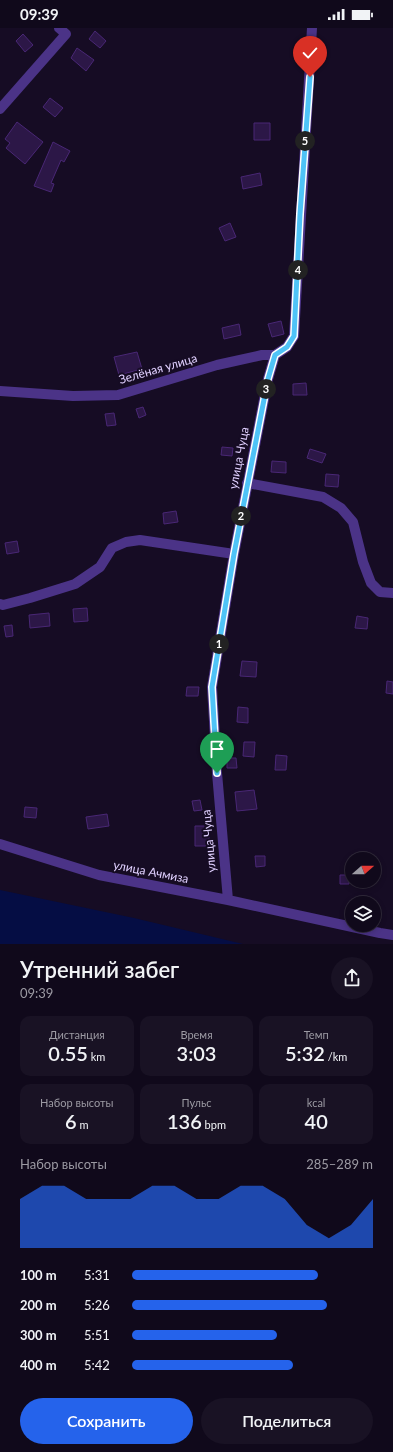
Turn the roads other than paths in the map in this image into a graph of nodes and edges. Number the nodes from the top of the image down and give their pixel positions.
1 (59, 28) edge
2 (312, 28) edge
3 (0, 109) edge
4 (275, 355) junction
5 (0, 392) edge
6 (247, 483) junction
7 (234, 554) junction
8 (393, 593) edge
9 (0, 604) edge
10 (0, 844) edge
11 (228, 900) junction
12 (393, 935) edge

1 - 3 street
2 - 4 street
4 - 5 street, Зелёная улица
4 - 6 street, улица Чуца
6 - 7 street, улица Чуца
6 - 8 street
7 - 9 street
7 - 11 street, улица Чуца
10 - 11 street, улица Ачмиза
11 - 12 street, улица Ачмиза

